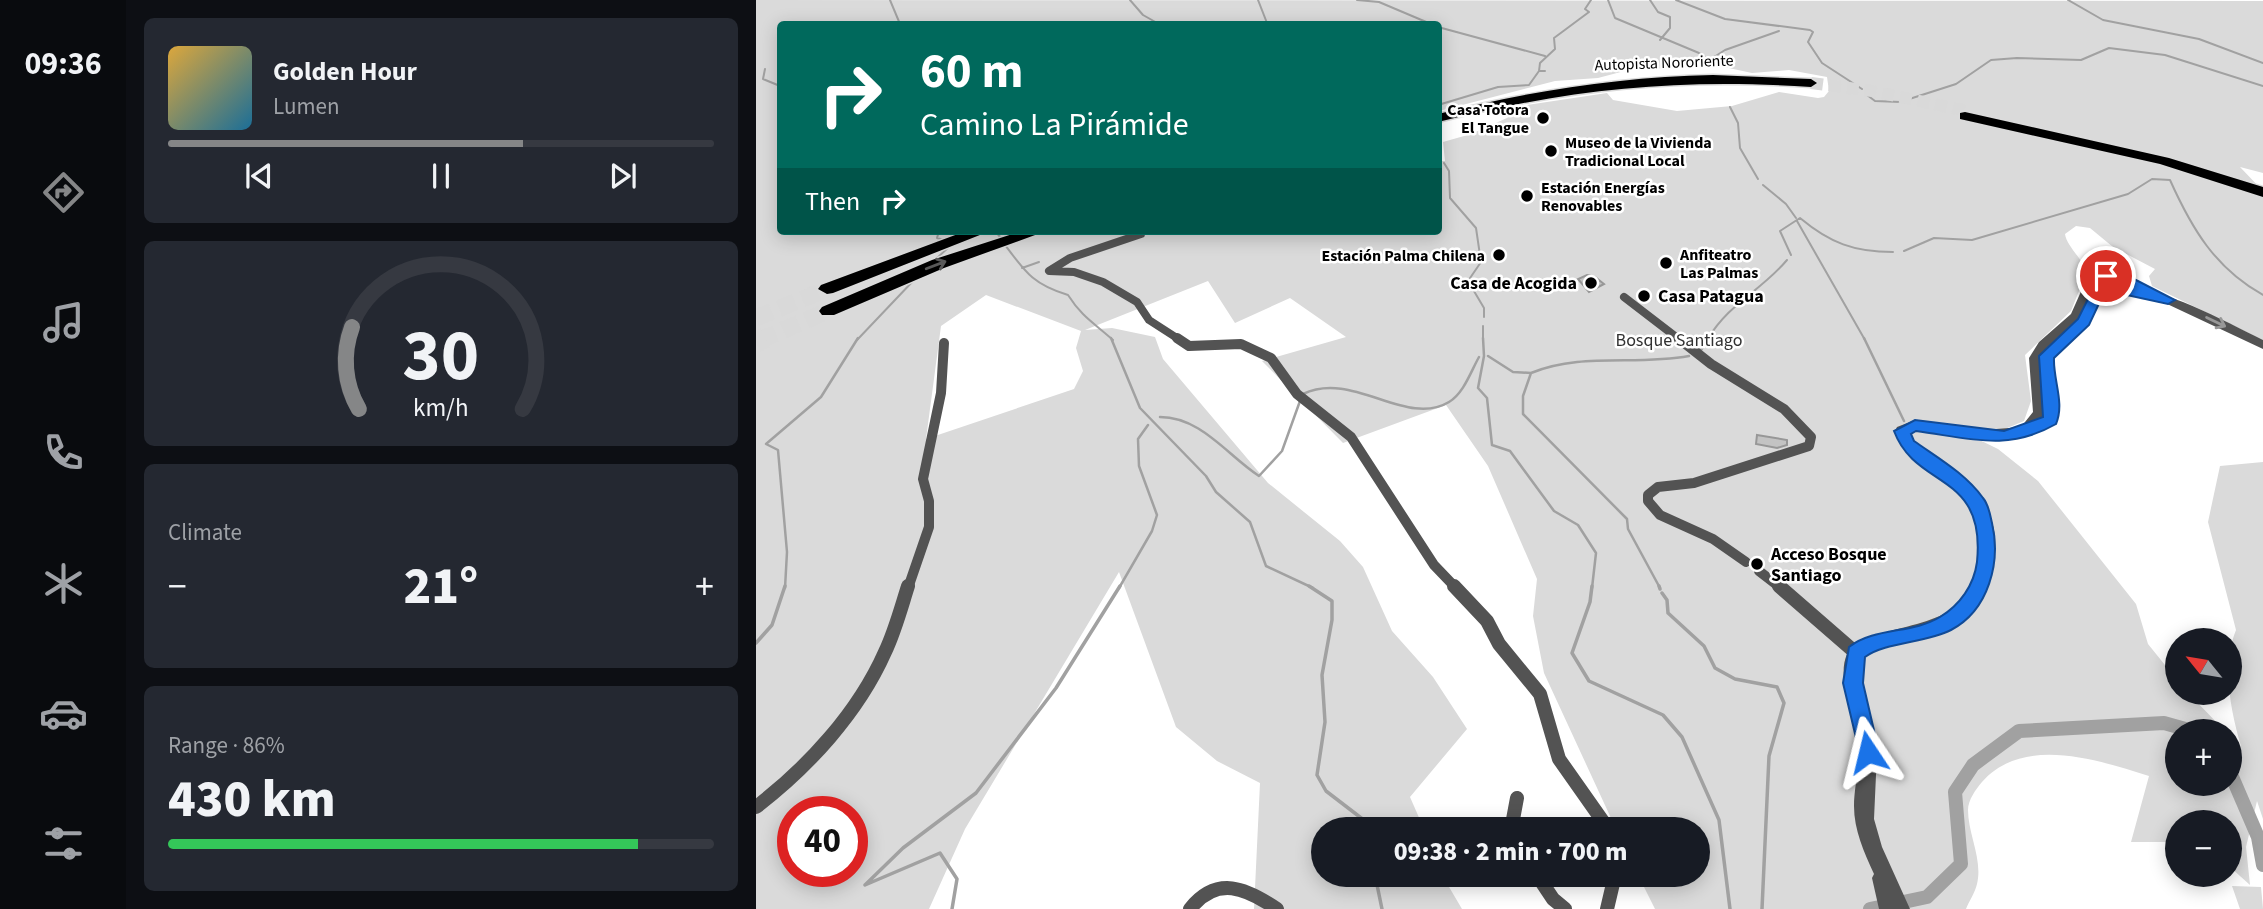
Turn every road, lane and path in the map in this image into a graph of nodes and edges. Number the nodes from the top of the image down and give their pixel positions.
1 (1811, 85) tunnel mouth
2 (1966, 114) tunnel mouth
3 (1442, 120) edge
4 (1992, 120) junction
5 (2263, 186) edge
6 (2263, 192) edge
7 (971, 235) edge
8 (1024, 235) edge
9 (1138, 235) edge
10 (2099, 276) junction
11 (2112, 288) junction
12 (827, 289) tunnel mouth
13 (1624, 297) dead end
14 (2168, 300) junction
15 (828, 311) tunnel mouth
16 (943, 343) dead end
17 (2263, 345) edge
18 (2022, 432) junction
19 (1746, 562) dead end
20 (1759, 571) dead end
21 (1856, 653) junction
22 (1517, 799) dead end
23 (756, 807) edge
24 (1514, 817) edge
25 (1600, 817) edge
26 (1545, 887) edge
27 (1612, 887) edge
28 (1892, 901) edge
29 (1190, 909) edge
30 (1276, 909) edge
31 (1565, 909) edge
32 (1606, 909) edge

1 - 3 highway, Autopista Nororiente
2 - 4 highway
4 - 5 highway
4 - 6 highway
7 - 12 highway
15 -> 8 highway
9 - 25 street
10 - 11 street
10 - 14 street
10 - 18 street
11 - 14 street
11 - 18 street
13 - 19 street
14 -> 17 street
16 - 23 street
18 - 21 street
20 - 21 street
21 - 28 street
22 - 24 street
26 - 31 street
27 - 32 street
29 - 30 street

